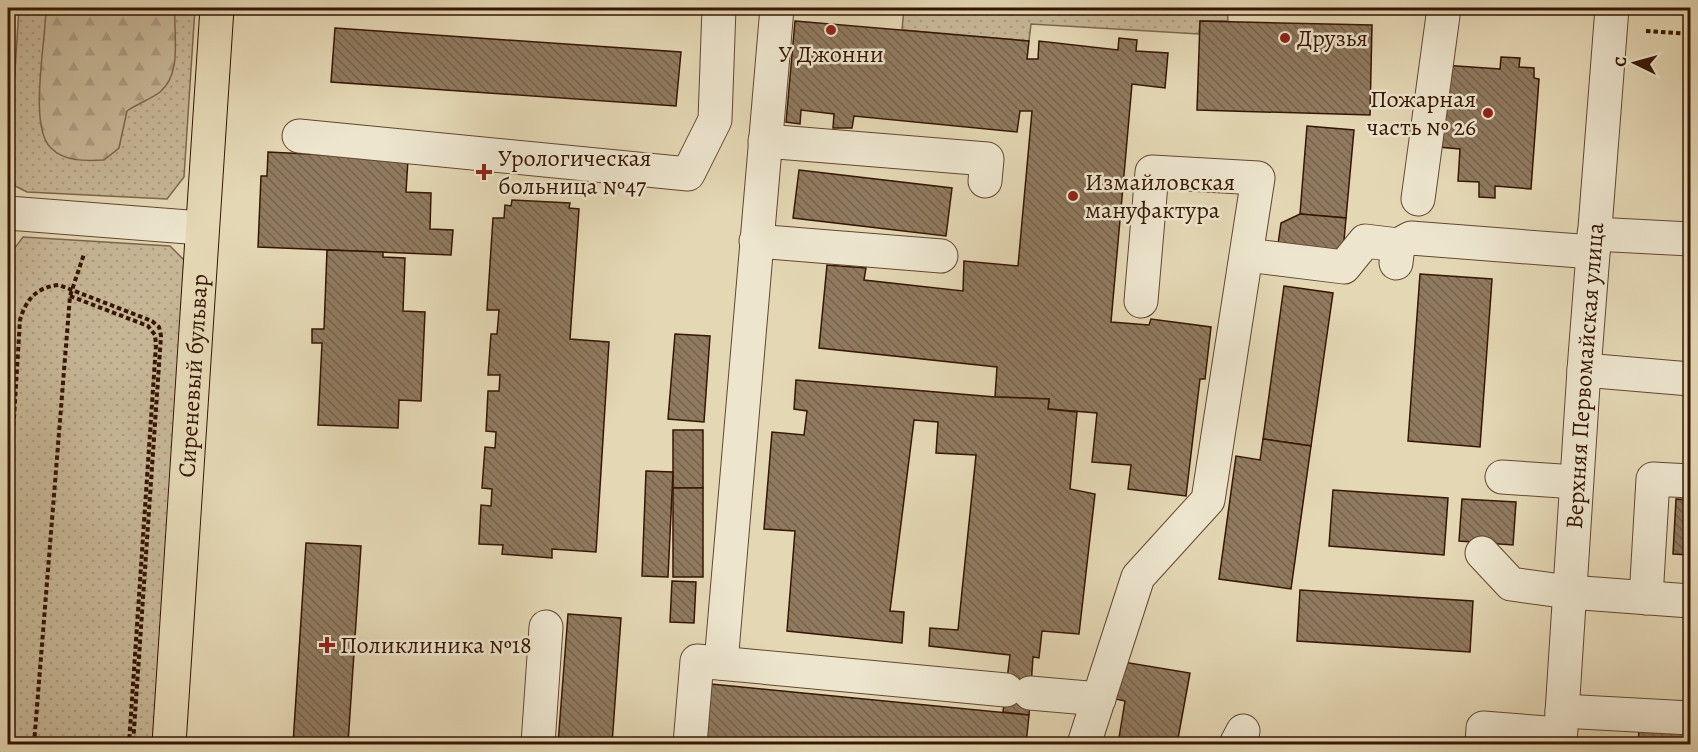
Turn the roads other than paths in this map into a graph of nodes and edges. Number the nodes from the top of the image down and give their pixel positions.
1 (217, 8) edge
2 (719, 8) edge
3 (777, 8) edge
4 (1444, 8) edge
5 (1612, 8) edge
6 (299, 136) dead end
7 (765, 141) junction
8 (985, 181) dead end
9 (1418, 199) dead end
10 (8, 213) edge
11 (201, 228) junction
12 (1690, 239) edge
13 (756, 241) junction
14 (1594, 243) junction
15 (1246, 255) junction
16 (941, 256) dead end
17 (1141, 301) dead end
18 (1584, 370) junction
19 (1690, 379) edge
20 (1502, 477) dead end
21 (1690, 481) edge
22 (1576, 482) junction
23 (1482, 553) dead end
24 (1569, 592) junction
25 (1646, 598) junction
26 (1690, 601) edge
27 (546, 627) dead end
28 (721, 663) junction
29 (1099, 699) junction
30 (1690, 718) edge
31 (1561, 730) edge
32 (169, 744) edge
33 (538, 744) edge
34 (690, 744) edge
35 (1084, 744) edge
36 (1482, 744) edge

1 - 11 main road, Сиреневый бульвар
2 - 6 street
3 - 7 street
4 - 9 street
5 - 14 street, Верхняя Первомайская улица
7 - 8 street
7 - 13 street
10 - 11 street
11 - 32 main road, Сиреневый бульвар
12 - 14 street
13 - 16 street
13 - 28 street
14 - 15 street
14 - 18 street, Верхняя Первомайская улица
15 - 17 street
15 - 29 street
18 - 19 street
18 - 22 street, Верхняя Первомайская улица
20 - 22 street
21 - 25 street
22 - 24 street, Верхняя Первомайская улица
23 - 24 street
24 - 25 street
24 - 31 street, Верхняя Первомайская улица
25 - 26 street
27 - 33 street
28 - 29 street
28 - 34 street
29 - 35 street
30 - 31 street
31 - 36 street

